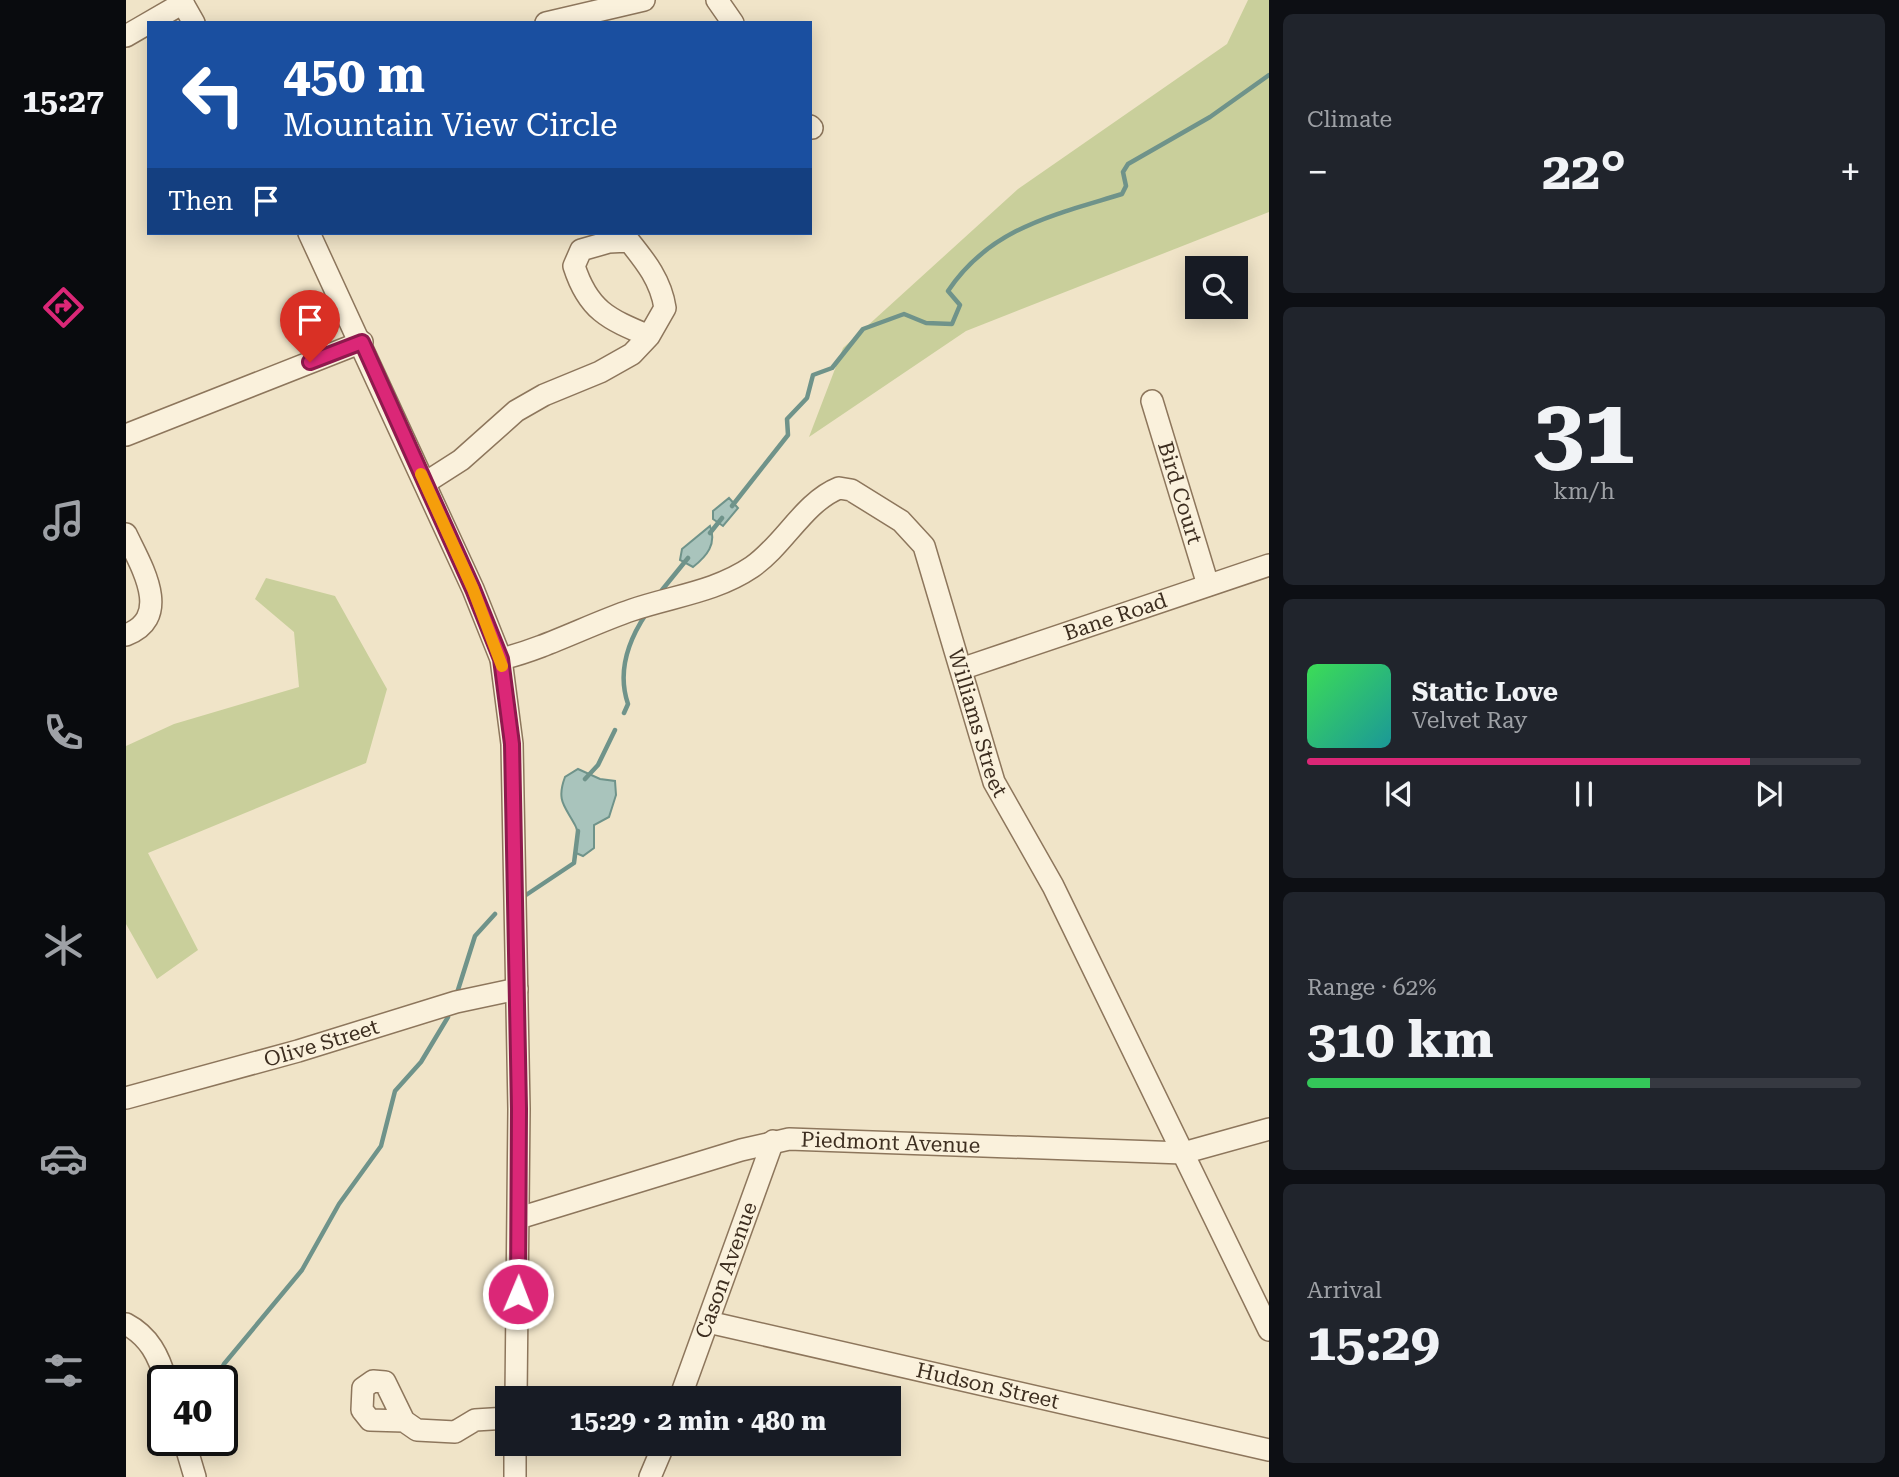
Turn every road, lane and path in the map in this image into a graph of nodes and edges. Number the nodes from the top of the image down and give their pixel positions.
1 (644, 0) edge
2 (717, 0) edge
3 (182, 2) edge
4 (151, 21) edge
5 (193, 21) edge
6 (555, 21) edge
7 (732, 21) edge
8 (147, 23) edge
9 (126, 36) edge
10 (310, 235) edge
11 (649, 336) junction
12 (362, 342) junction
13 (1152, 401) dead end
14 (126, 435) edge
15 (425, 483) junction
16 (126, 534) edge
17 (1269, 565) edge
18 (1208, 585) junction
19 (126, 635) edge
20 (501, 659) junction
21 (961, 668) junction
22 (517, 989) junction
23 (126, 1098) edge
24 (1269, 1129) edge
25 (773, 1141) junction
26 (1183, 1153) junction
27 (519, 1218) junction
28 (708, 1322) junction
29 (126, 1324) edge
30 (1269, 1330) edge
31 (160, 1365) edge
32 (516, 1386) edge
33 (684, 1386) edge
34 (495, 1419) edge
35 (404, 1421) dead end
36 (1269, 1450) edge
37 (189, 1456) edge
38 (515, 1456) edge
39 (659, 1456) edge
40 (195, 1477) edge
41 (515, 1477) edge
42 (650, 1477) edge

1 - 6 street
2 - 7 street
3 - 4 street
3 - 5 street
8 - 9 street
10 - 12 street
11 - 11 street
11 - 15 street
12 - 14 street
12 - 15 street
13 - 18 street, Bird Court
15 - 20 street
16 - 19 street
17 - 18 street, Bane Road
18 - 21 street, Bane Road
20 - 21 street, Williams Street
20 - 22 street
21 - 26 street, Williams Street
22 - 23 street, Olive Street
22 - 27 street
24 - 26 street, Piedmont Avenue
25 - 26 street, Piedmont Avenue
25 - 27 street, Piedmont Avenue
25 - 28 street, Cason Avenue
26 - 30 street, Williams Street
27 - 32 street
28 - 33 street, Cason Avenue
28 - 36 street, Hudson Street
29 - 31 street
34 - 35 street
37 - 40 street
38 - 41 street
39 - 42 street

